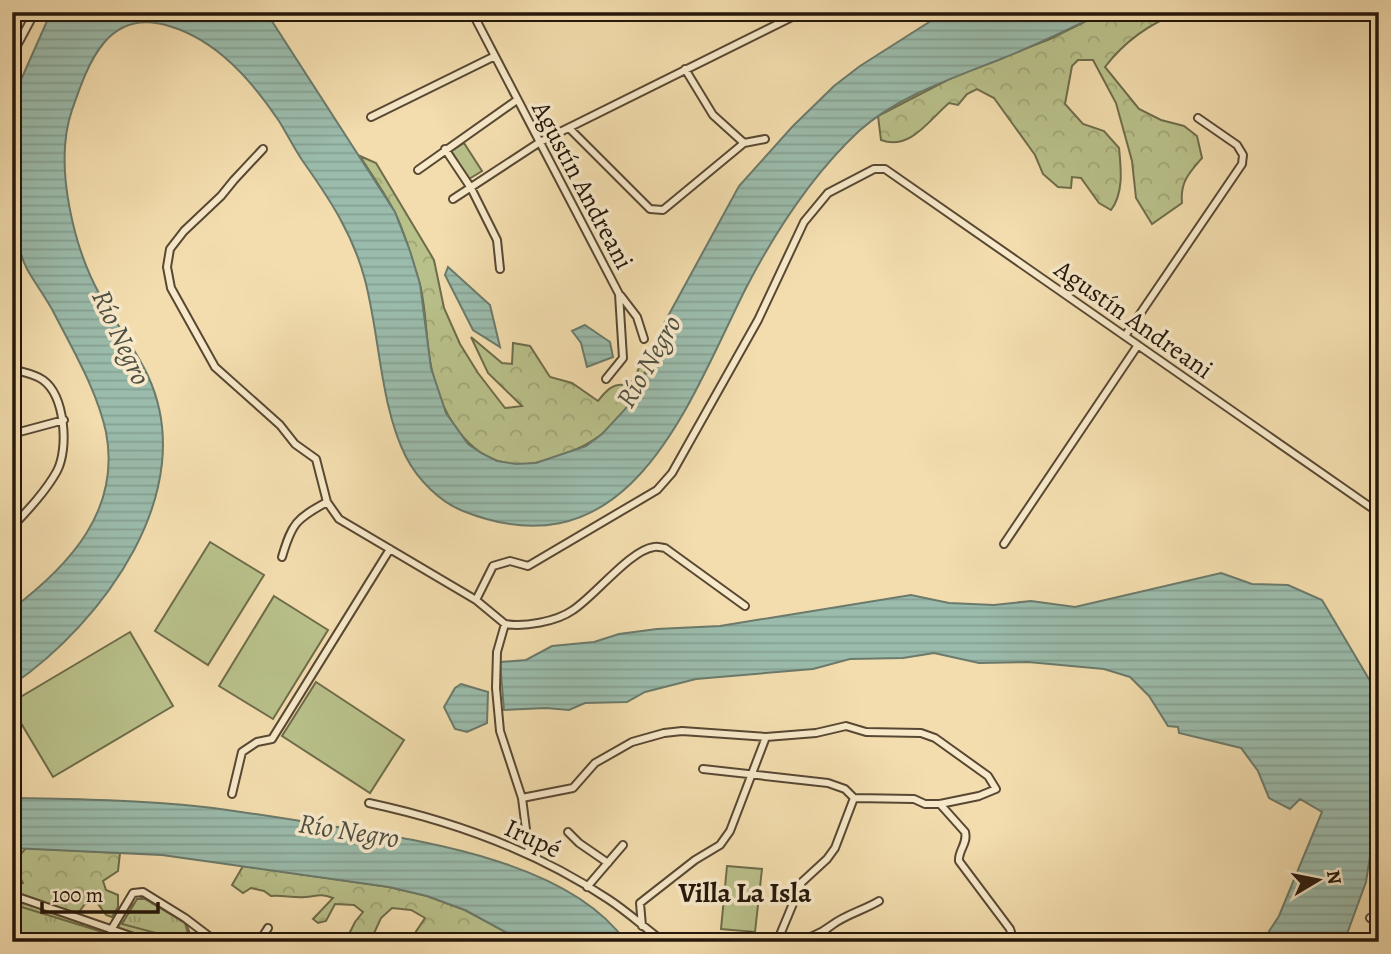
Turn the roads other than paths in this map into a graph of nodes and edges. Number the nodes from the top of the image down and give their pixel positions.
1 (35, 12) edge
2 (472, 12) edge
3 (802, 12) edge
4 (12, 55) edge
5 (495, 56) junction
6 (685, 69) junction
7 (517, 100) junction
8 (371, 117) dead end
9 (1198, 118) dead end
10 (569, 128) junction
11 (765, 139) dead end
12 (540, 142) junction
13 (744, 143) junction
14 (263, 149) dead end
15 (445, 149) junction
16 (418, 170) dead end
17 (471, 188) junction
18 (453, 200) dead end
19 (499, 269) dead end
20 (620, 294) junction
21 (1125, 336) junction
22 (644, 339) dead end
23 (1138, 345) junction
24 (12, 369) edge
25 (606, 379) dead end
26 (64, 420) junction
27 (12, 434) edge
28 (327, 502) junction
29 (1379, 513) edge
30 (12, 532) edge
31 (1004, 544) dead end
32 (390, 549) junction
33 (282, 557) dead end
34 (476, 600) junction
35 (746, 606) dead end
36 (505, 624) junction
37 (766, 737) junction
38 (703, 769) dead end
39 (751, 775) junction
40 (232, 794) dead end
41 (522, 799) junction
42 (854, 799) junction
43 (369, 803) dead end
44 (940, 804) junction
45 (568, 832) dead end
46 (623, 845) dead end
47 (529, 853) junction
48 (608, 863) junction
49 (587, 887) junction
50 (12, 895) edge
51 (879, 901) dead end
52 (1370, 918) dead end
53 (1379, 924) edge
54 (642, 926) junction
55 (268, 928) dead end
56 (111, 930) junction
57 (825, 932) junction
58 (210, 937) junction
59 (148, 942) edge
60 (186, 942) edge
61 (221, 942) edge
62 (259, 942) edge
63 (664, 942) edge
64 (723, 942) edge
65 (769, 942) edge
66 (776, 942) edge
67 (790, 942) edge
68 (832, 942) edge
69 (1014, 942) edge

1 - 4 street
2 - 5 street, Agustín Andreani
3 - 6 street
5 - 7 street, Agustín Andreani
5 - 8 street
6 - 10 street
6 - 13 street
7 - 12 street, Agustín Andreani
7 - 15 street
9 - 21 street
10 - 12 street
10 - 13 street
11 - 13 street
12 - 17 street
12 - 20 street, Agustín Andreani
14 - 28 street
15 - 16 street
15 - 17 street
17 - 18 street
17 - 19 street
20 - 22 street
20 - 25 street, Agustín Andreani
21 - 23 street, Agustín Andreani
21 - 34 street, Agustín Andreani
23 - 29 street, Agustín Andreani
23 - 31 street
24 - 26 street
26 - 27 street
26 - 30 street
28 - 32 street
28 - 33 street
32 - 34 street
32 - 40 street
34 - 36 street
35 - 36 street
36 - 41 street
37 - 39 street
37 - 41 street
37 - 44 street
38 - 39 street
39 - 42 street
39 - 54 street
41 - 47 street
42 - 44 street
42 - 66 street
43 - 47 street, Irupé
44 - 69 street
45 - 48 street
46 - 48 street
47 - 49 street, Irupé
48 - 49 street
49 - 54 street, Irupé
50 - 56 street
51 - 57 street
52 - 53 street
54 - 63 street, Irupé
55 - 62 street
56 - 58 street
56 - 59 street
57 - 67 street
57 - 68 street
58 - 60 street
58 - 61 street
64 - 65 street

